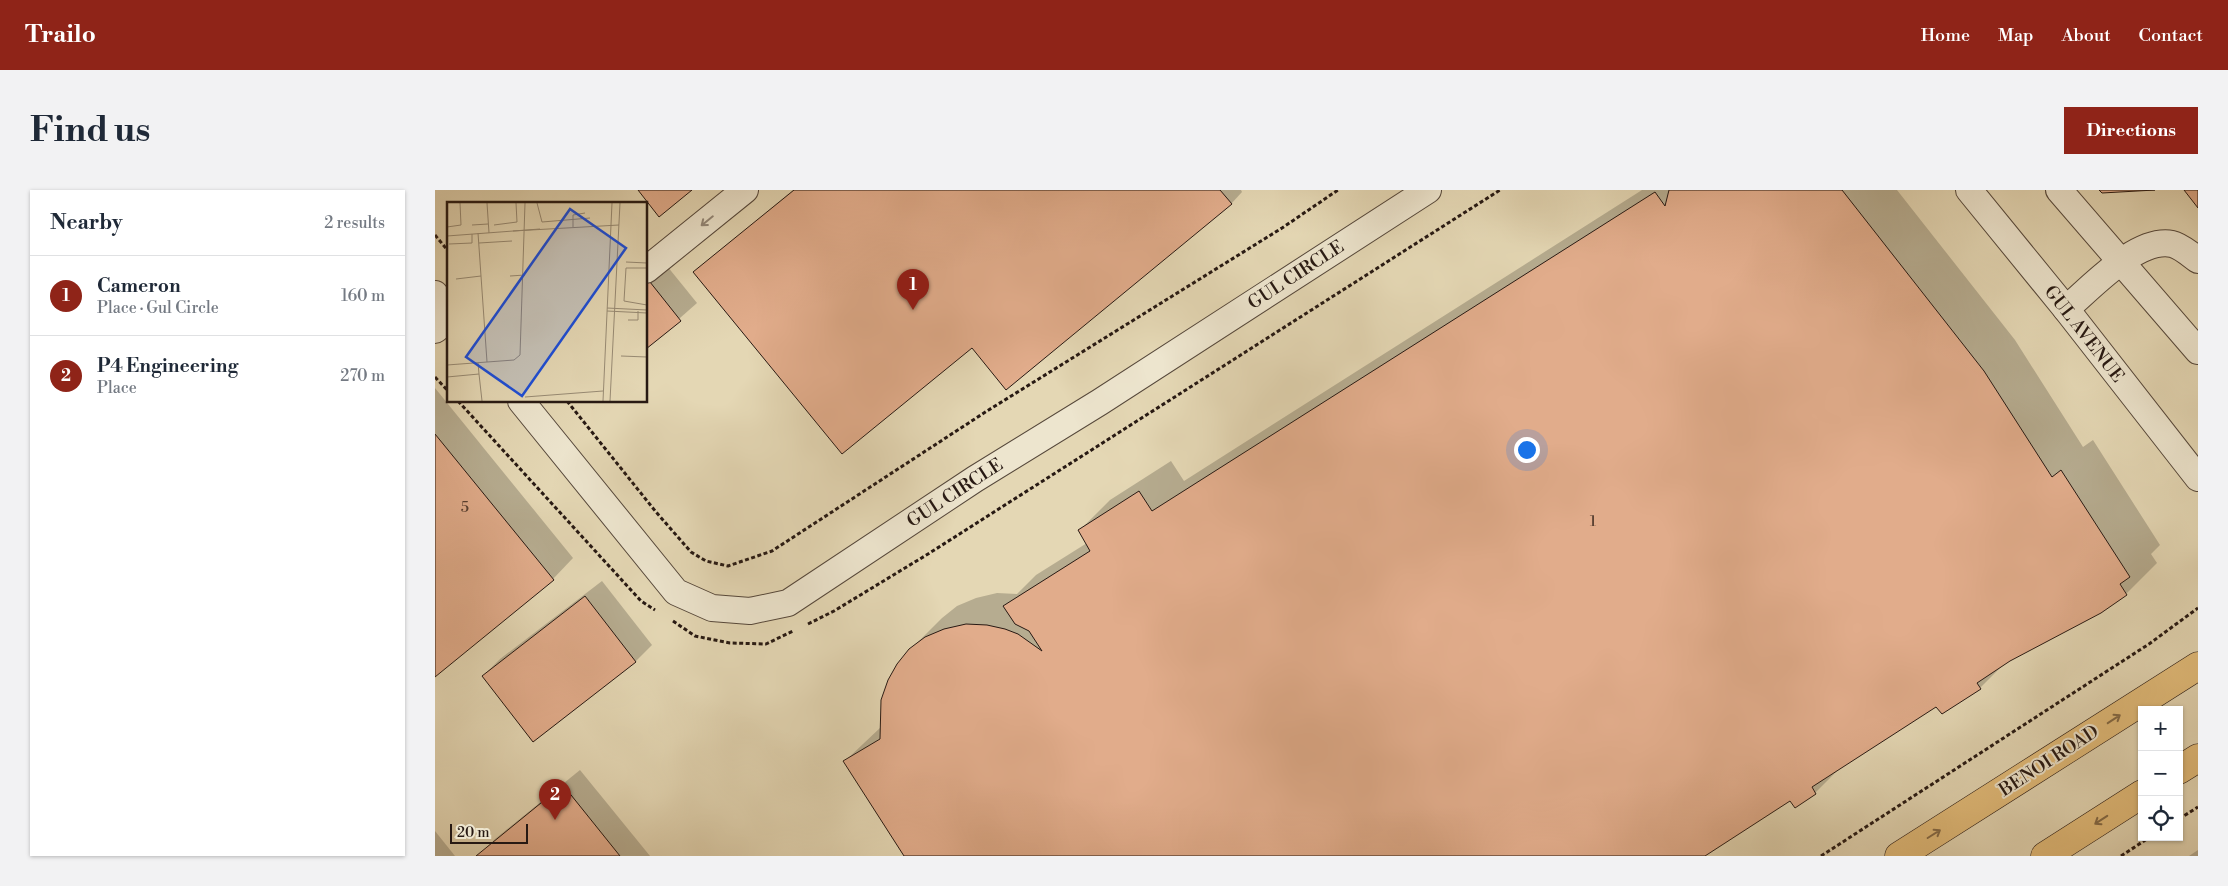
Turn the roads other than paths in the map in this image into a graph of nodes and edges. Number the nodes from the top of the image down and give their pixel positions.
1 (745, 190) edge
2 (1969, 190) edge
3 (2059, 190) edge
4 (1417, 193) edge
5 (2198, 260) edge
6 (2121, 262) junction
7 (647, 269) edge
8 (435, 294) edge
9 (447, 309) edge
10 (2066, 309) junction
11 (447, 321) edge
12 (435, 330) edge
13 (2198, 351) edge
14 (522, 402) edge
15 (2198, 478) edge
16 (2198, 666) edge
17 (2198, 758) edge
18 (2183, 767) edge
19 (2139, 796) edge
20 (1899, 856) edge
21 (2045, 856) edge

1 -> 7 street
2 - 10 street, GUL AVENUE
3 - 6 street
4 - 14 street, GUL CIRCLE
5 - 6 street
6 - 10 street
6 - 13 street
8 - 9 street
10 - 15 street, GUL AVENUE
11 - 12 street
20 -> 16 main road, BENOI ROAD
17 - 18 main road
19 -> 21 main road

